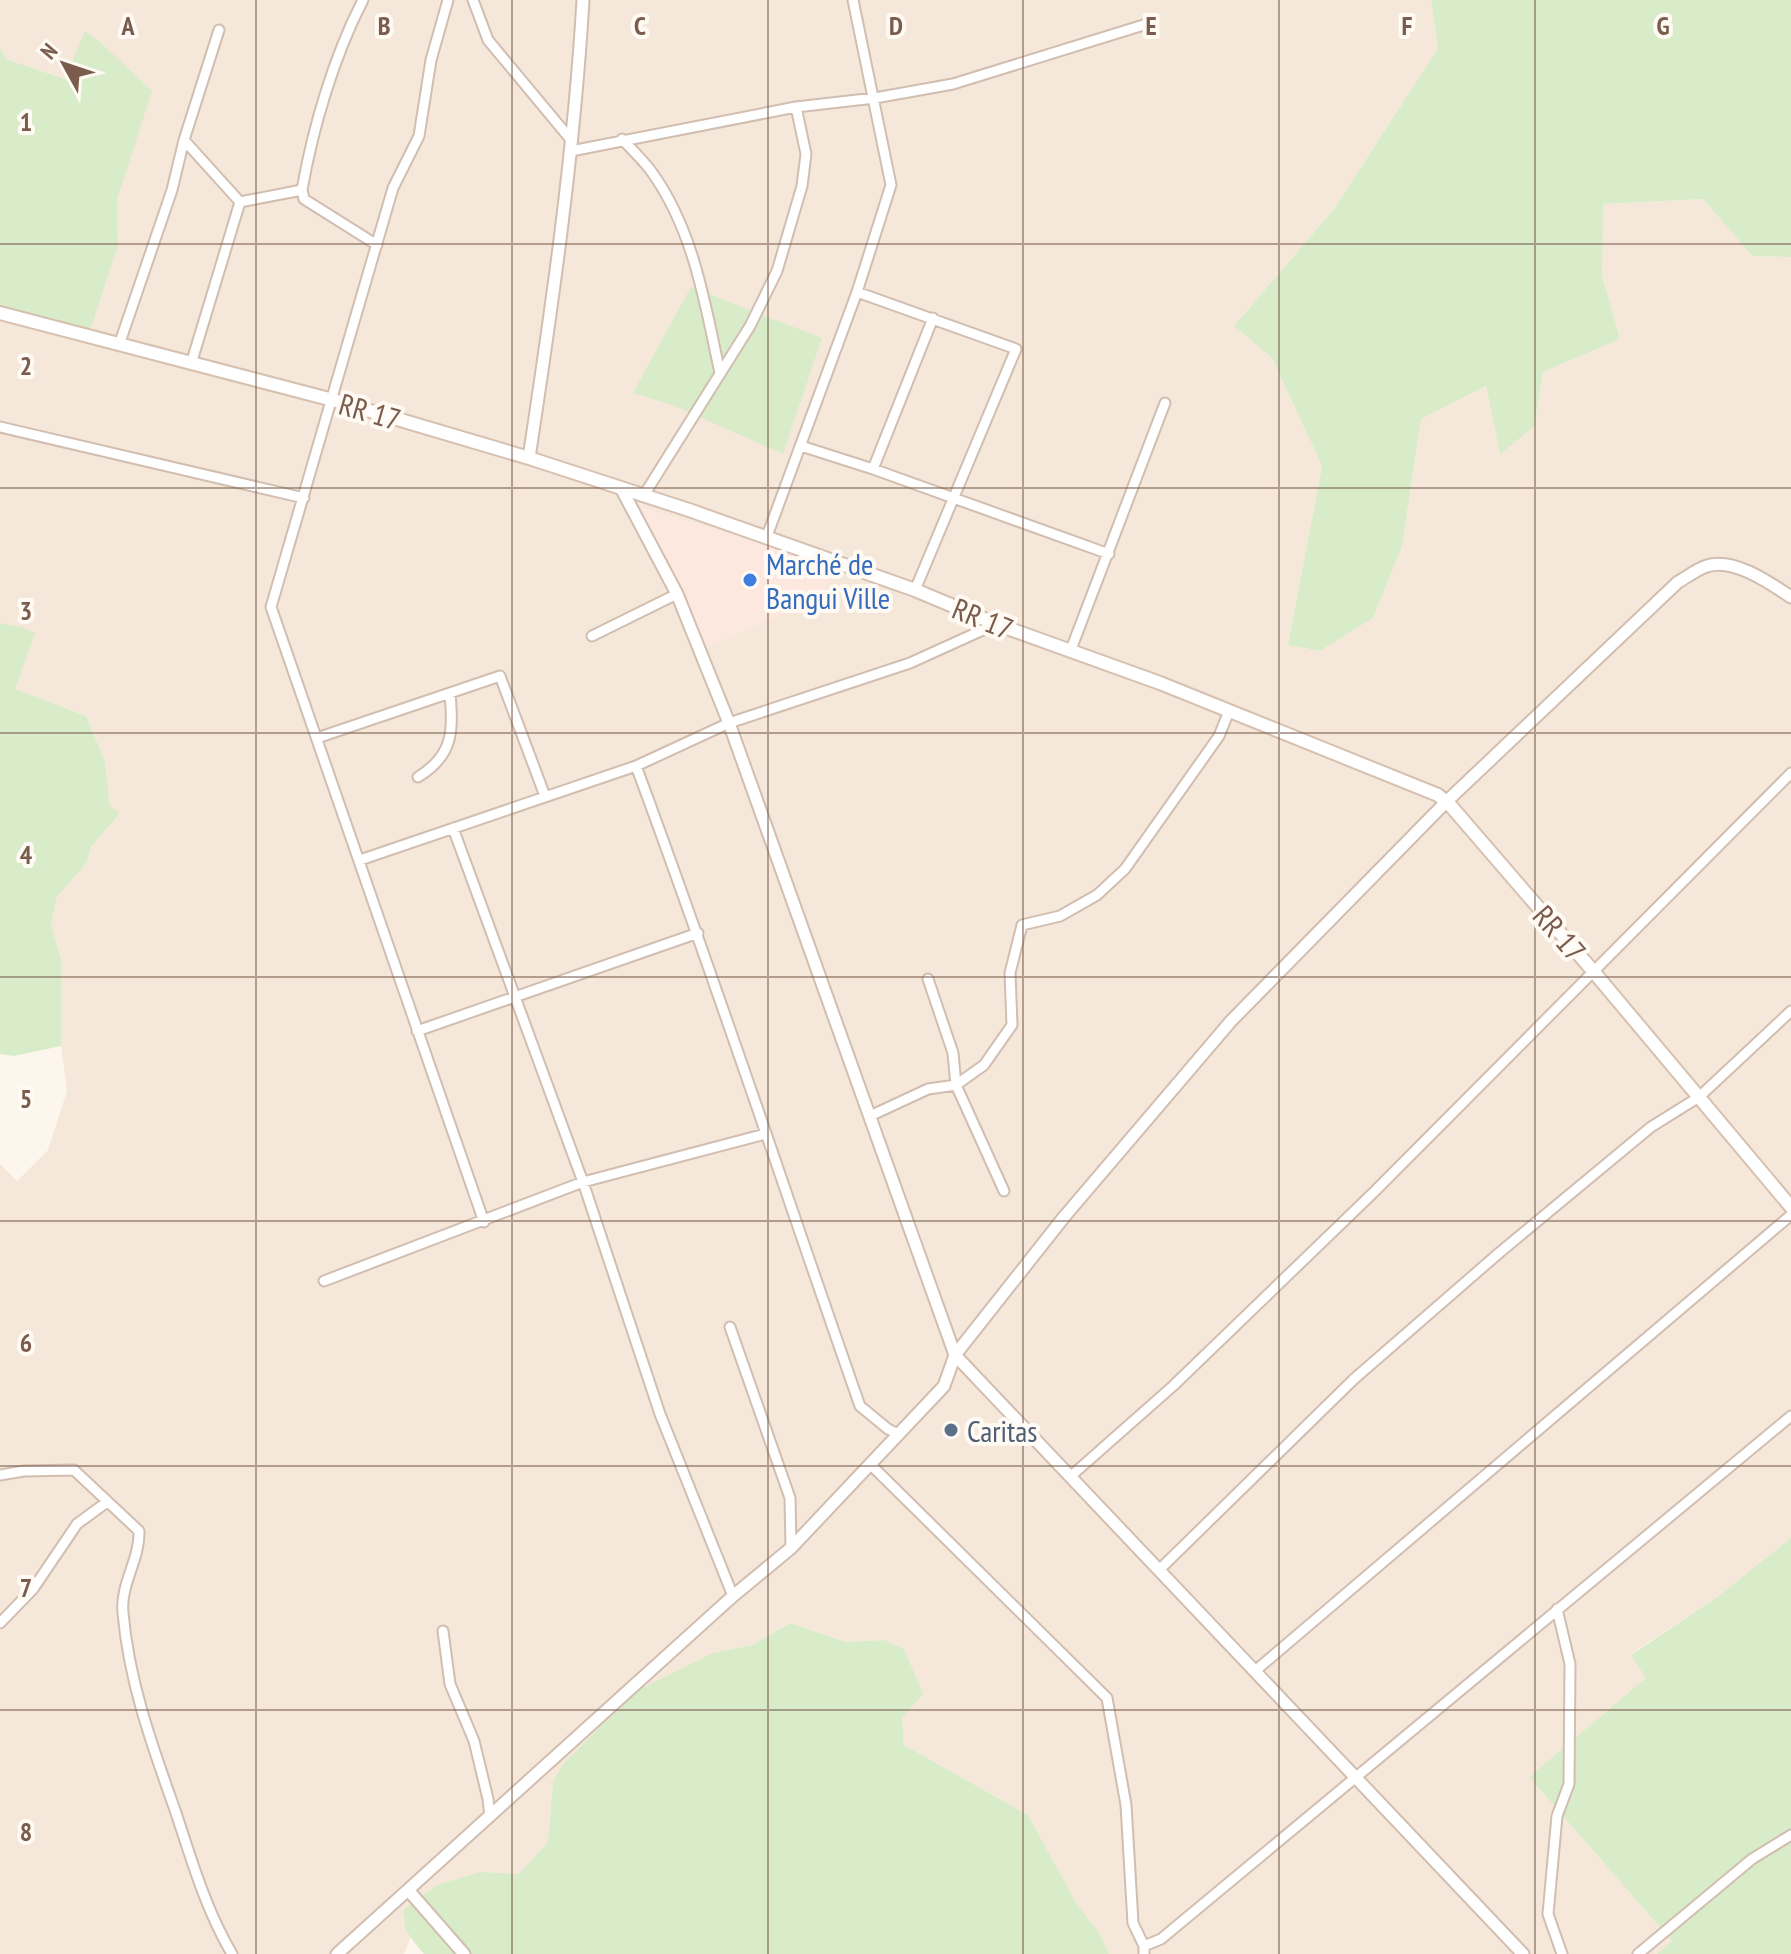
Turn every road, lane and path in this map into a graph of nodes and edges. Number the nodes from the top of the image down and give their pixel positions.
1 (363, 0) edge
2 (448, 0) edge
3 (473, 0) edge
4 (583, 0) edge
5 (853, 0) edge
6 (1150, 23) dead end
7 (219, 30) dead end
8 (875, 98) junction
9 (796, 107) junction
10 (622, 139) junction
11 (184, 140) junction
12 (572, 146) junction
13 (302, 190) junction
14 (240, 202) junction
15 (377, 245) junction
16 (857, 292) junction
17 (0, 313) edge
18 (933, 318) junction
19 (119, 345) junction
20 (191, 364) junction
21 (720, 373) junction
22 (333, 400) junction
23 (1165, 403) dead end
24 (0, 427) edge
25 (801, 446) junction
26 (529, 458) junction
27 (873, 469) junction
28 (621, 488) junction
29 (644, 495) junction
30 (953, 497) junction
31 (304, 498) junction
32 (767, 536) junction
33 (1109, 554) junction
34 (915, 590) junction
35 (677, 594) junction
36 (1791, 597) edge
37 (996, 624) junction
38 (592, 636) dead end
39 (1070, 652) junction
40 (450, 693) junction
41 (1229, 711) junction
42 (729, 723) junction
43 (317, 738) junction
44 (636, 766) junction
45 (1791, 773) edge
46 (418, 777) dead end
47 (545, 796) junction
48 (1446, 802) junction
49 (453, 828) junction
50 (360, 860) junction
51 (698, 933) junction
52 (1593, 971) junction
53 (928, 979) dead end
54 (515, 997) junction
55 (1791, 1011) edge
56 (417, 1031) junction
57 (956, 1085) junction
58 (1699, 1097) junction
59 (870, 1116) junction
60 (765, 1134) junction
61 (583, 1182) junction
62 (1004, 1191) dead end
63 (1791, 1207) edge
64 (1791, 1215) edge
65 (484, 1222) junction
66 (324, 1281) dead end
67 (730, 1327) dead end
68 (955, 1355) junction
69 (1791, 1416) edge
70 (898, 1434) junction
71 (870, 1464) junction
72 (0, 1475) edge
73 (1071, 1476) junction
74 (107, 1502) junction
75 (791, 1548) junction
76 (1159, 1570) junction
77 (733, 1596) junction
78 (1557, 1609) junction
79 (0, 1623) edge
80 (443, 1631) dead end
81 (1255, 1671) junction
82 (1354, 1777) junction
83 (490, 1817) junction
84 (1791, 1835) edge
85 (409, 1891) junction
86 (1144, 1950) edge
87 (232, 1954) edge
88 (337, 1954) edge
89 (464, 1954) edge
90 (1523, 1954) edge
91 (1562, 1954) edge
92 (1638, 1954) edge

1 - 13 street
2 - 15 street
3 - 12 street
4 - 12 street
5 - 8 street
6 - 8 street
7 - 11 street
8 - 9 street
8 - 16 street
9 - 10 street
9 - 21 street
10 - 12 street
10 - 21 street
11 - 14 street
11 - 19 street
12 - 26 street
13 - 14 street
13 - 15 street
14 - 20 street
15 - 22 street
16 - 18 street
16 - 25 street
17 - 19 main road, RR 17 / RR 17
18 - 27 street
18 - 30 street
19 - 20 main road, RR 17 / RR 17
20 - 22 main road, RR 17 / RR 17
21 - 29 street
22 - 26 main road, RR 17 / RR 17
22 - 31 street
23 - 33 street
24 - 31 street
25 - 27 street
25 - 32 street
26 - 28 main road, RR 17 / RR 17
27 - 30 street
28 - 29 main road, RR 17 / RR 17
28 - 35 street
29 - 32 main road, RR 17 / RR 17
30 - 33 street
30 - 34 street
31 - 43 street
32 - 34 main road, RR 17 / RR 17
33 - 39 street
34 - 37 main road, RR 17 / RR 17
35 - 38 street
35 - 42 street
36 - 48 street
37 - 39 main road, RR 17 / RR 17
37 - 42 street
39 - 41 main road, RR 17 / RR 17
40 - 43 street
40 - 46 street
40 - 47 street
41 - 48 main road, RR 17 / RR 17
41 - 57 street
42 - 44 street
42 - 59 street
43 - 50 street
44 - 47 street
44 - 51 street
45 - 52 street
47 - 49 street
48 - 52 main road, RR 17 / RR 17
48 - 68 street
49 - 50 street
49 - 54 street
50 - 56 street
51 - 54 street
51 - 60 street
52 - 58 main road, RR 17 / RR 17
52 - 73 street
53 - 57 street
54 - 56 street
54 - 61 street
55 - 58 street
56 - 65 street
57 - 59 street
57 - 62 street
58 - 63 main road, RR 17 / RR 17
58 - 76 street
59 - 68 street
60 - 61 street
60 - 70 street
61 - 65 street
61 - 77 street
64 - 81 street
65 - 66 street
67 - 75 street
68 - 70 street
68 - 73 street
69 - 78 street
70 - 71 street
71 - 75 street
71 - 86 street
72 - 74 street
73 - 76 street
74 - 79 street
74 - 87 street
75 - 77 street
76 - 81 street
77 - 83 street
78 - 82 street
78 - 91 street
80 - 83 street
81 - 82 street
82 - 86 street
82 - 90 street
83 - 85 street
84 - 92 street
85 - 88 street
85 - 89 street

